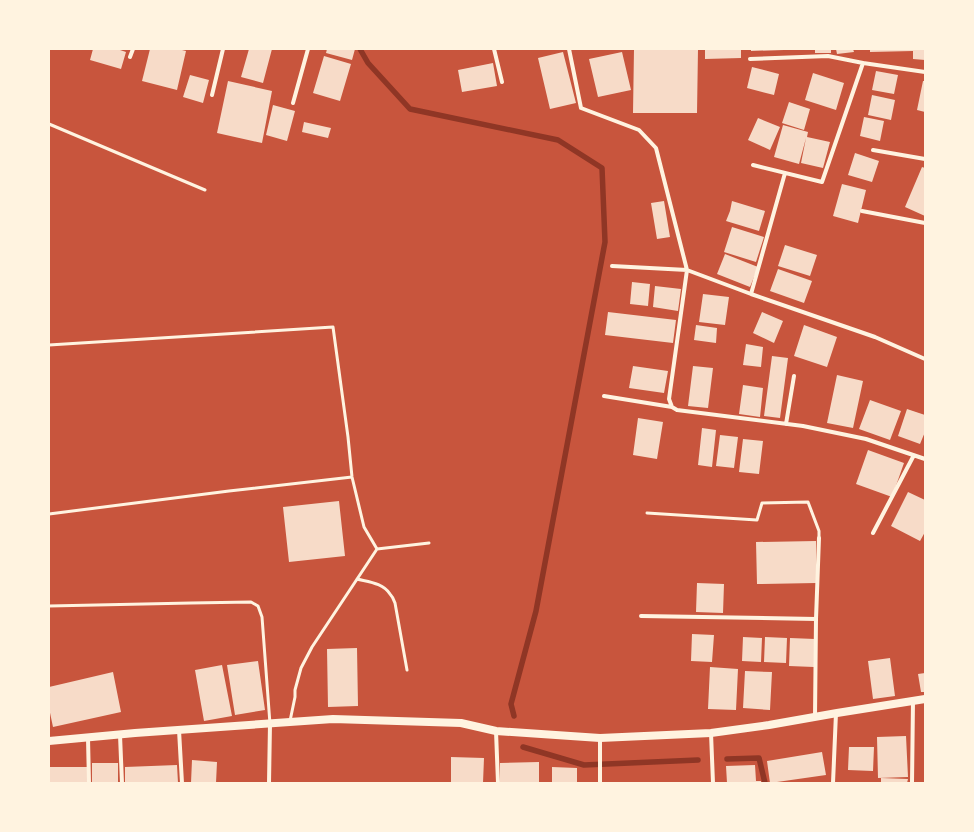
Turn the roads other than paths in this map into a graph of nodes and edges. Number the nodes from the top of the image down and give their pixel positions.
1 (133, 49) edge
2 (223, 49) edge
3 (308, 49) edge
4 (494, 49) edge
5 (569, 49) edge
6 (130, 57) dead end
7 (750, 59) dead end
8 (863, 63) junction
9 (925, 72) edge
10 (502, 82) dead end
11 (212, 95) dead end
12 (293, 102) dead end
13 (49, 124) edge
14 (873, 150) dead end
15 (925, 159) edge
16 (753, 165) dead end
17 (785, 173) junction
18 (204, 190) dead end
19 (862, 210) dead end
20 (925, 223) edge
21 (612, 266) dead end
22 (687, 270) junction
23 (751, 294) junction
24 (49, 345) edge
25 (925, 359) edge
26 (794, 376) dead end
27 (604, 396) dead end
28 (672, 407) junction
29 (786, 424) junction
30 (914, 455) junction
31 (925, 459) edge
32 (352, 478) junction
33 (647, 513) dead end
34 (49, 514) edge
35 (873, 533) dead end
36 (819, 538) joint
37 (429, 543) dead end
38 (377, 549) junction
39 (357, 579) junction
40 (49, 606) edge
41 (641, 616) dead end
42 (816, 619) junction
43 (407, 670) dead end
44 (925, 699) edge
45 (913, 701) junction
46 (836, 713) junction
47 (815, 717) junction
48 (289, 722) junction
49 (270, 724) junction
50 (179, 730) junction
51 (496, 731) junction
52 (711, 733) junction
53 (120, 735) junction
54 (88, 738) junction
55 (600, 738) junction
56 (49, 741) edge
57 (89, 783) edge
58 (122, 783) edge
59 (182, 783) edge
60 (269, 783) edge
61 (498, 783) edge
62 (600, 783) edge
63 (713, 783) edge
64 (833, 783) edge
65 (912, 783) edge

1 - 6 street
2 - 11 street
3 - 12 street
4 - 10 street
5 - 22 street
7 - 8 street
8 - 9 street
8 - 17 street
13 - 18 lane
14 - 15 street
16 - 17 street
17 - 23 street
19 - 20 street
21 - 22 street
22 - 23 street
22 - 28 street
23 - 25 street
24 - 32 lane
26 - 29 street
27 - 28 street
28 - 29 street
29 - 30 street
30 - 31 street
30 - 35 street
32 - 34 lane
32 - 38 lane
33 - 36 lane
36 - 42 street
37 - 38 lane
38 - 39 lane
39 - 43 lane
39 - 48 lane
40 - 49 lane
41 - 42 street
42 - 47 street
44 - 45 main road
45 - 46 main road
45 - 65 street
46 - 47 main road
46 - 64 street
47 - 52 main road
48 - 49 main road
48 - 51 main road
49 - 50 main road
49 - 60 street
50 - 53 main road
50 - 59 street
51 - 55 main road
51 - 61 street
52 - 55 main road
52 - 63 street
53 - 54 main road
53 - 58 street
54 - 56 main road
54 - 57 street
55 - 62 street

